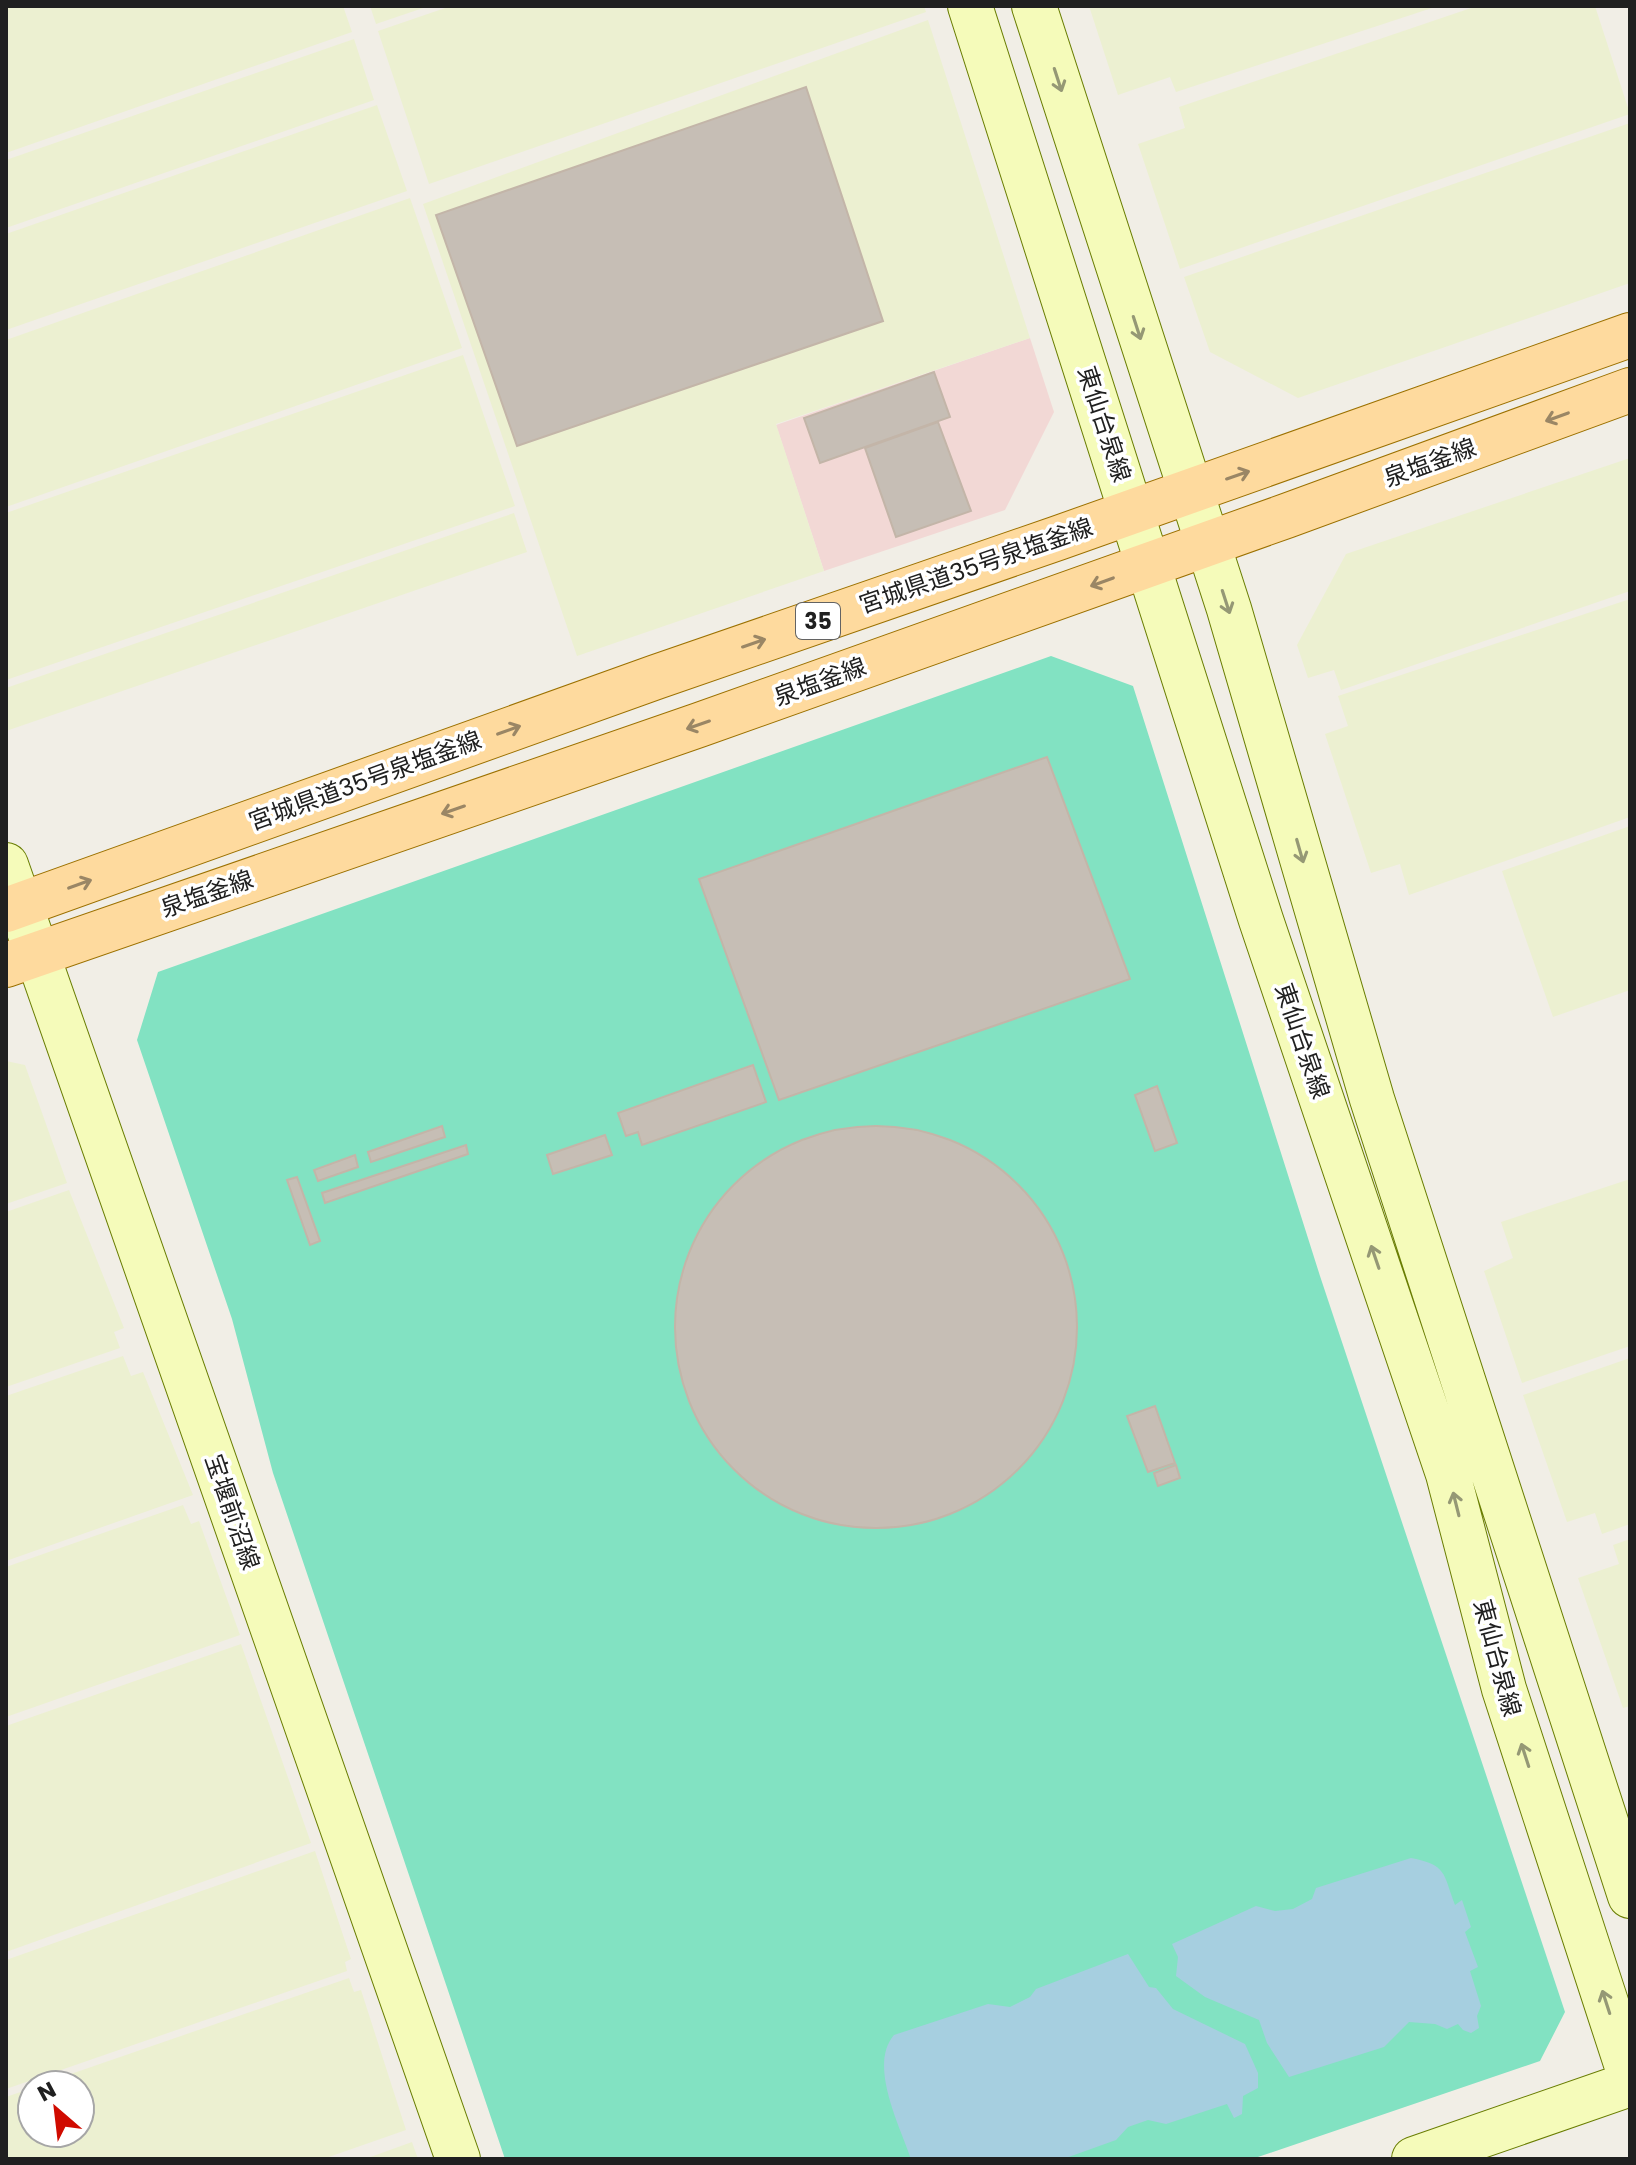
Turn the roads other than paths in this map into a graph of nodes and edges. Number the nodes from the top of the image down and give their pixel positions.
1 (970, 6) edge
2 (1034, 6) edge
3 (1630, 335) edge
4 (1630, 390) edge
5 (1190, 492) junction
6 (1132, 512) junction
7 (1207, 544) junction
8 (1148, 565) junction
9 (6, 865) edge
10 (13, 907) edge
11 (21, 959) edge
12 (1630, 1896) edge
13 (1630, 2076) edge
14 (1630, 2084) edge
15 (458, 2159) edge
16 (1414, 2159) edge

1 - 6 street, 東仙台泉線
2 -> 5 street
5 -> 3 main road, 宮城県道35号泉塩釜線 / 35
4 -> 7 main road, 泉塩釜線 / 35
5 - 6 main road, 宮城県道35号泉塩釜線 / 35
5 - 7 street
6 - 8 street, 東仙台泉線
10 -> 6 main road, 宮城県道35号泉塩釜線 / 35
7 - 8 main road, 泉塩釜線 / 35
7 -> 12 street
8 -> 11 main road, 泉塩釜線 / 35
13 -> 8 street, 東仙台泉線
9 - 10 street, 宝堰前沼線
10 - 11 street, 宝堰前沼線
11 - 15 street, 宝堰前沼線
14 - 16 street

